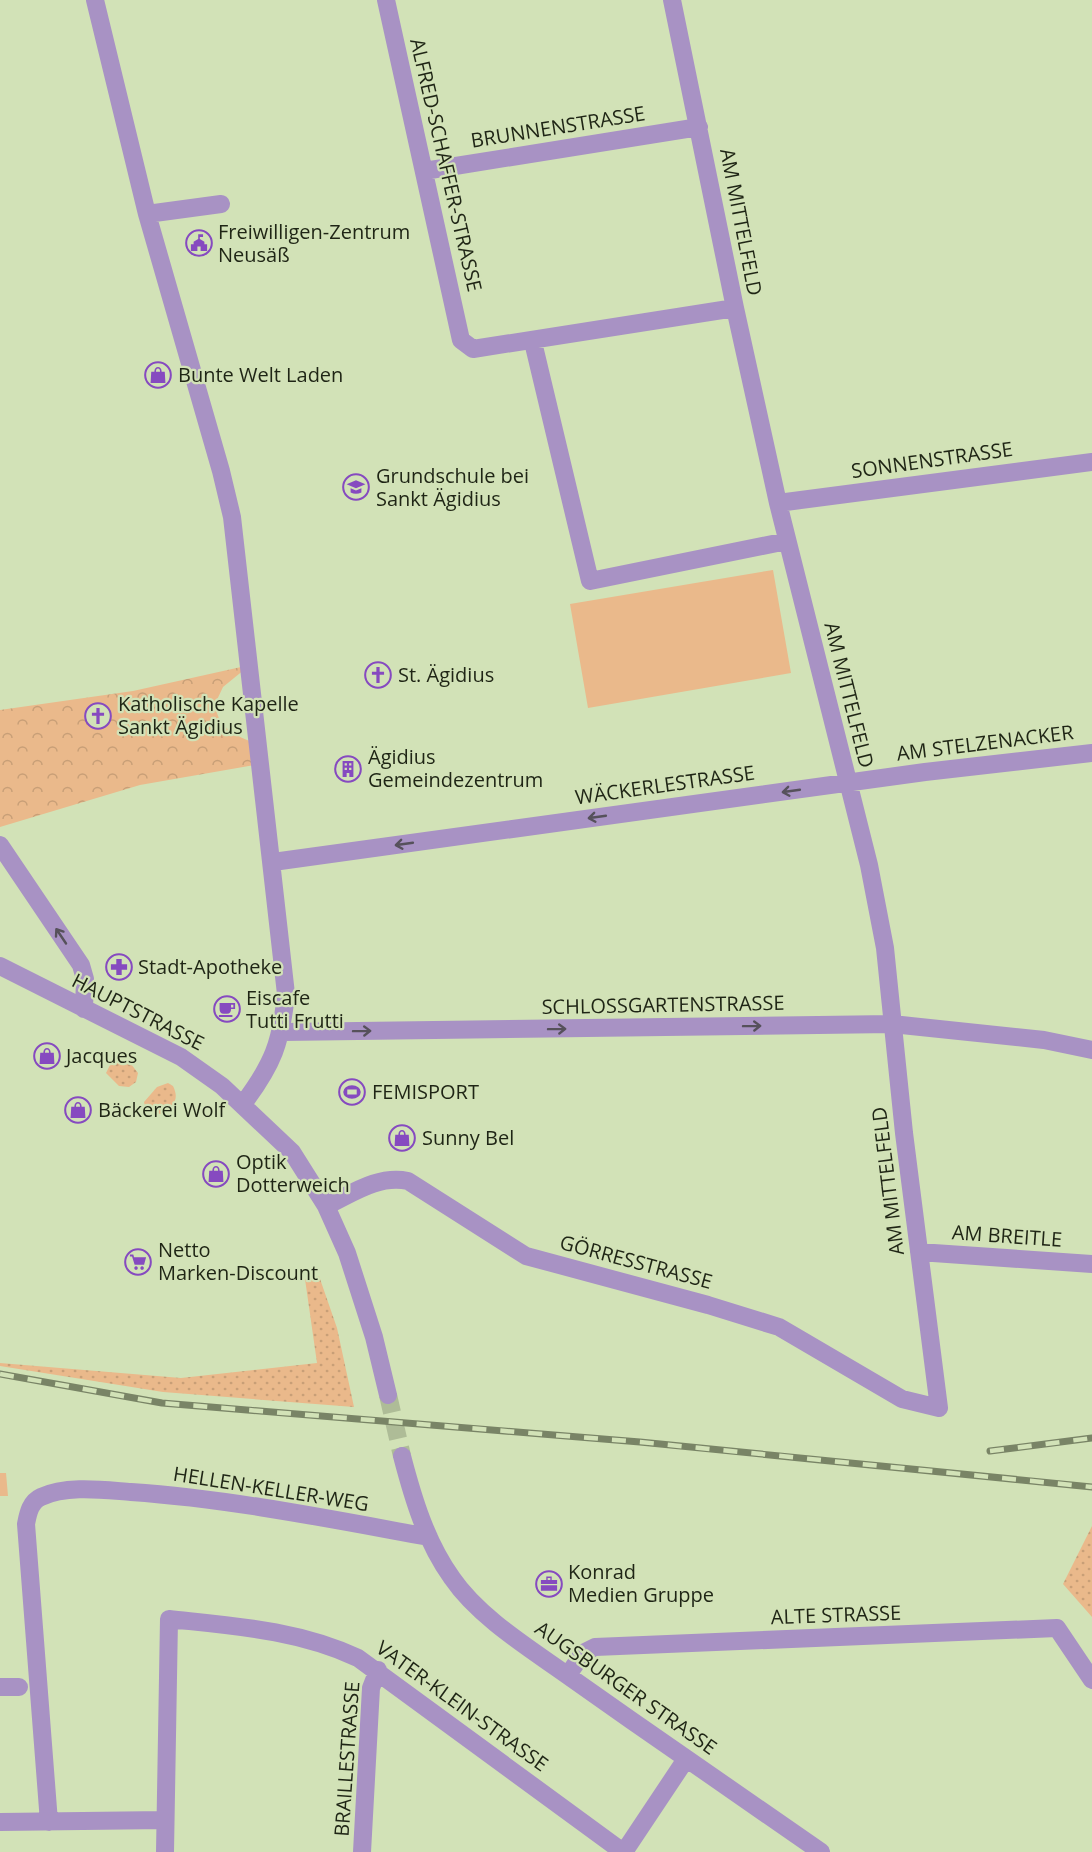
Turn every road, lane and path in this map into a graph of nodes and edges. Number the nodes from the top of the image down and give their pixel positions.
1 (95, 0) edge
2 (386, 0) edge
3 (672, 0) edge
4 (699, 127) junction
5 (424, 171) junction
6 (221, 204) dead end
7 (147, 214) junction
8 (735, 308) junction
9 (533, 342) junction
10 (1092, 462) edge
11 (778, 503) junction
12 (787, 541) junction
13 (1092, 753) edge
14 (849, 783) junction
15 (0, 845) edge
16 (273, 862) junction
17 (0, 966) edge
18 (84, 1009) junction
19 (892, 1024) junction
20 (282, 1032) junction
21 (1092, 1050) edge
22 (243, 1104) junction
23 (326, 1206) junction
24 (919, 1252) junction
25 (1092, 1264) edge
26 (388, 1395) tunnel mouth
27 (939, 1408) joint
28 (402, 1456) tunnel mouth
29 (429, 1538) junction
30 (378, 1670) junction
31 (568, 1675) junction
32 (1092, 1680) edge
33 (0, 1687) edge
34 (19, 1687) dead end
35 (686, 1759) junction
36 (165, 1820) junction
37 (0, 1822) edge
38 (49, 1822) junction
39 (165, 1852) edge
40 (363, 1852) edge
41 (624, 1852) edge
42 (821, 1852) edge

1 - 7 street
2 - 5 street, ALFRED-SCHAFFER-STRASSE
3 - 4 street, AM MITTELFELD
4 - 5 street, BRUNNENSTRASSE
4 - 8 street, AM MITTELFELD
5 - 9 street, ALFRED-SCHAFFER-STRASSE
6 - 7 street
7 - 16 street
8 - 9 street
8 - 11 street, AM MITTELFELD
9 - 12 street
10 - 11 street, SONNENSTRASSE
11 - 12 street, AM MITTELFELD
12 - 14 street, AM MITTELFELD
13 - 14 street, AM STELZENACKER
14 -> 16 street, WÄCKERLESTRASSE
14 - 19 street, AM MITTELFELD
18 -> 15 street
16 - 20 street
17 - 18 street, HAUPTSTRASSE
18 - 22 street, HAUPTSTRASSE
20 -> 19 street, SCHLOSSGARTENSTRASSE
19 - 21 street, SCHLOSSGARTENSTRASSE
19 - 24 street, AM MITTELFELD
20 - 22 street
22 - 23 street, HAUPTSTRASSE
23 - 26 street, HAUPTSTRASSE
23 - 27 street, GÖRRESSTRASSE
24 - 25 street, AM BREITLE
24 - 27 street, AM MITTELFELD
28 - 29 street
29 - 31 street, AUGSBURGER STRASSE
29 - 38 street, HELLEN-KELLER-WEG
30 - 36 street, VATER-KLEIN-STRASSE
30 - 40 street, BRAILLESTRASSE
30 - 41 street, VATER-KLEIN-STRASSE
31 - 32 street, ALTE STRASSE
31 - 35 street, AUGSBURGER STRASSE
33 - 34 street
35 - 41 street, VATER-KLEIN-STRASSE
35 - 42 street, AUGSBURGER STRASSE
36 - 38 street
36 - 39 street, VATER-KLEIN-STRASSE
37 - 38 street

